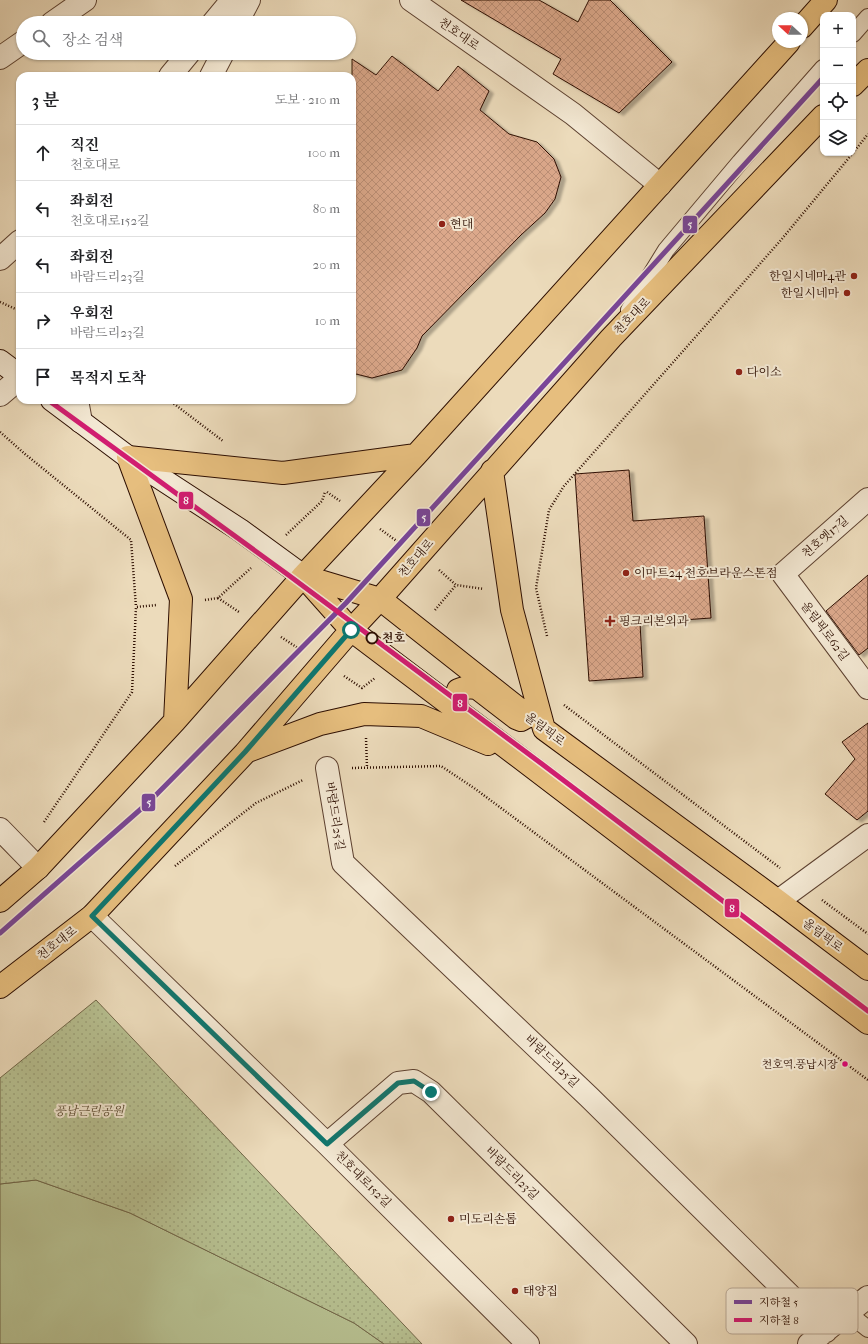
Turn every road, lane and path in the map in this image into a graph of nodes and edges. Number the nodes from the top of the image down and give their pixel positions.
1 (85, 0) edge
2 (232, 0) edge
3 (248, 0) edge
4 (411, 0) edge
5 (62, 16) edge
6 (219, 16) edge
7 (240, 16) edge
8 (868, 17) edge
9 (856, 31) edge
10 (16, 47) edge
11 (784, 48) edge
12 (0, 58) edge
13 (183, 60) edge
14 (219, 60) edge
15 (868, 70) edge
16 (820, 71) edge
17 (173, 72) edge
18 (213, 72) edge
19 (854, 84) edge
20 (820, 119) edge
21 (868, 134) edge
22 (856, 149) edge
23 (851, 156) edge
24 (660, 185) junction
25 (16, 244) edge
26 (0, 258) edge
27 (0, 302) edge
28 (16, 310) edge
29 (611, 338) junction
30 (0, 361) edge
31 (16, 374) edge
32 (16, 381) edge
33 (0, 396) edge
34 (57, 404) edge
35 (78, 404) edge
36 (174, 404) edge
37 (81, 422) junction
38 (0, 432) edge
39 (224, 442) dead end
40 (416, 455) junction
41 (128, 457) junction
42 (492, 471) junction
43 (325, 491) dead end
44 (865, 509) edge
45 (360, 515) junction
46 (418, 556) junction
47 (783, 574) joint
48 (304, 576) junction
49 (456, 586) junction
50 (486, 590) dead end
51 (380, 599) junction
52 (442, 602) dead end
53 (136, 607) dead end
54 (351, 630) junction
55 (548, 642) dead end
56 (348, 679) dead end
57 (373, 680) dead end
58 (868, 688) edge
59 (562, 704) dead end
60 (458, 711) junction
61 (175, 721) junction
62 (536, 723) junction
63 (366, 731) dead end
64 (245, 752) junction
65 (519, 757) junction
66 (327, 768) junction
67 (367, 768) junction
68 (0, 829) edge
69 (868, 835) edge
70 (38, 868) junction
71 (169, 871) dead end
72 (801, 884) junction
73 (0, 901) edge
74 (778, 901) junction
75 (92, 916) junction
76 (868, 934) edge
77 (868, 969) edge
78 (0, 987) edge
79 (868, 1023) edge
80 (868, 1080) edge
81 (327, 1144) junction
82 (770, 1288) edge
83 (868, 1297) edge
84 (858, 1305) edge
85 (858, 1321) edge
86 (868, 1329) edge
87 (528, 1344) edge
88 (686, 1344) edge

1 - 5 street
2 - 6 street
3 - 7 street
4 - 24 street, 천호대로
8 - 9 lane
10 - 12 street
11 - 24 main road
13 - 17 street
14 - 18 street
15 - 19 main road
16 - 29 lane
20 - 29 main road, 천호대로
21 - 22 path
23 - 55 path
24 - 40 main road
25 - 26 street
27 - 28 path
29 - 42 main road, 천호대로
30 - 31 street
32 - 33 street
34 - 37 street, 올림픽로
35 - 37 street
36 - 39 path
37 - 41 street, 올림픽로
38 - 53 path
40 - 41 main road
40 - 45 main road
41 - 48 street, 올림픽로
41 - 61 main road
42 - 46 main road, 천호대로
42 - 62 main road
43 - 45 path
44 - 47 street, 천호옛17길
45 - 46 path
45 - 48 main road
46 - 49 path
46 - 51 main road, 천호대로
47 - 58 street, 올림픽로62길
48 - 51 main road, 올림픽로
48 - 54 main road, 올림픽로
48 - 61 main road
49 - 50 path
49 - 52 path
51 - 54 main road, 천호대로
51 - 62 main road, 올림픽로
54 - 60 main road, 올림픽로
54 - 64 main road, 천호대로
56 - 57 path
59 - 72 path
60 - 62 main road
60 - 65 main road, 올림픽로
61 - 70 main road
62 - 74 main road, 올림픽로
63 - 67 path
64 - 65 main road
64 - 75 main road, 천호대로
65 - 79 main road, 올림픽로
66 - 67 path
66 - 71 path
66 - 82 street, 바람드리25길
67 - 80 path
68 - 70 street
69 - 72 street
70 - 73 main road
72 - 74 street
72 - 76 path
74 - 77 main road, 올림픽로
75 - 78 main road, 천호대로
75 - 81 street, 천호대로152길
81 - 87 street, 천호대로152길
81 - 88 street, 바람드리23길
83 - 84 street
85 - 86 lane

